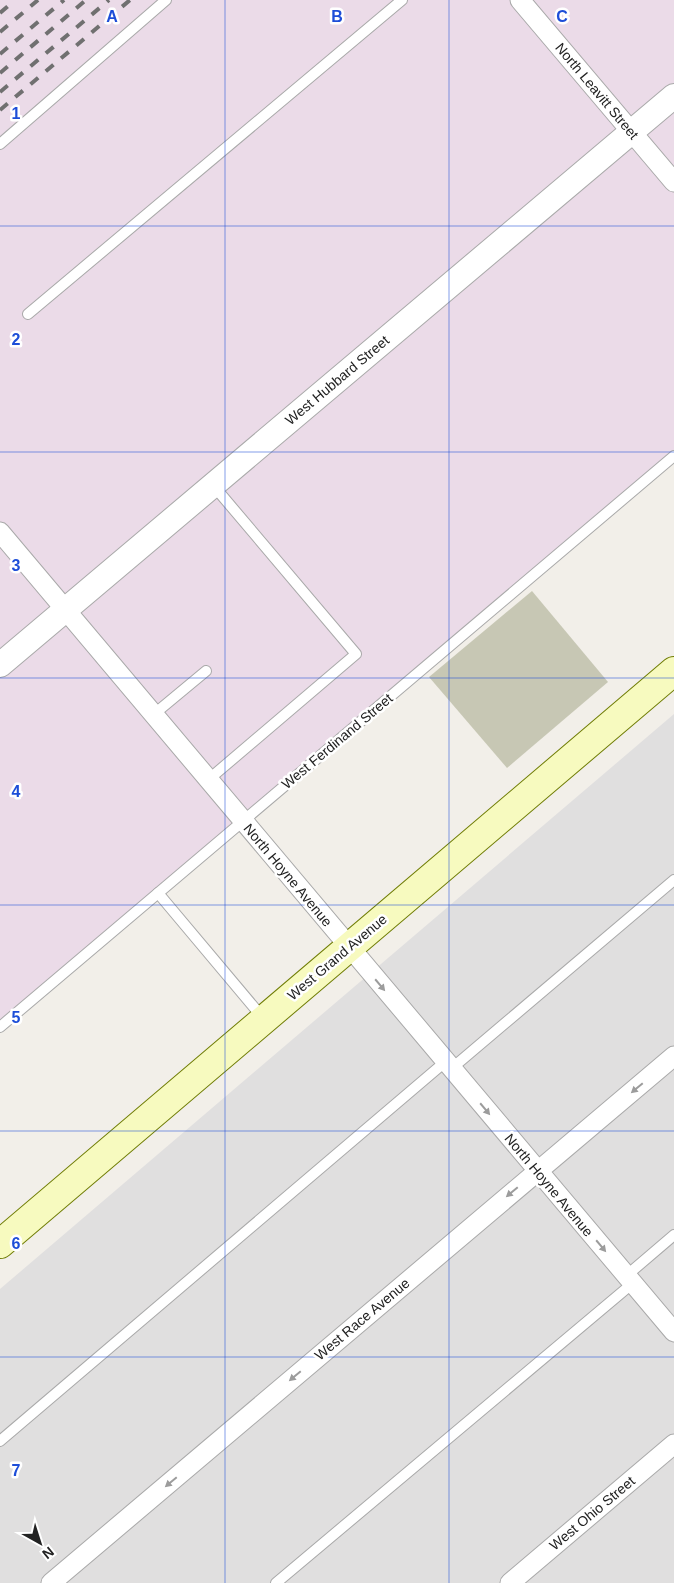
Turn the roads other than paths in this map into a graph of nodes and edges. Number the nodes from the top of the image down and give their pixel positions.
1 (166, 0) edge
2 (402, 0) edge
3 (520, 0) edge
4 (674, 96) edge
5 (632, 132) junction
6 (0, 144) edge
7 (674, 182) edge
8 (28, 314) dead end
9 (674, 456) edge
10 (213, 486) junction
11 (0, 532) edge
12 (65, 610) junction
13 (0, 665) edge
14 (674, 671) edge
15 (206, 672) dead end
16 (153, 714) junction
17 (208, 780) junction
18 (243, 821) junction
19 (674, 880) edge
20 (158, 893) junction
21 (349, 948) junction
22 (264, 1019) junction
23 (0, 1027) edge
24 (674, 1056) edge
25 (448, 1065) junction
26 (538, 1171) junction
27 (674, 1235) edge
28 (0, 1244) edge
29 (630, 1279) junction
30 (674, 1332) edge
31 (0, 1441) edge
32 (674, 1444) edge
33 (51, 1583) edge
34 (276, 1583) edge
35 (510, 1583) edge

1 - 6 lane
2 - 8 lane
3 - 5 street, North Leavitt Street
4 - 5 street, West Hubbard Street
5 - 7 street, North Leavitt Street
5 - 10 street, West Hubbard Street
9 - 18 lane, West Ferdinand Street
10 - 12 street, West Hubbard Street
10 - 17 lane
11 - 12 street, North Hoyne Avenue
12 - 13 street, West Hubbard Street
12 - 16 street, North Hoyne Avenue
14 - 21 main road, West Grand Avenue
15 - 16 lane
16 - 17 street, North Hoyne Avenue
17 - 18 street, North Hoyne Avenue
18 - 20 lane, West Ferdinand Street
18 - 21 street, North Hoyne Avenue
19 - 25 lane
20 - 22 lane
20 - 23 lane, West Ferdinand Street
21 - 22 main road, West Grand Avenue
21 -> 25 street, North Hoyne Avenue
22 - 28 main road, West Grand Avenue
24 -> 26 street, West Race Avenue
25 -> 26 street, North Hoyne Avenue
25 - 31 lane
26 -> 29 street, North Hoyne Avenue
26 -> 33 street, West Race Avenue
27 - 29 lane
29 - 30 street, North Hoyne Avenue
29 - 34 lane
32 - 35 street, West Ohio Street

